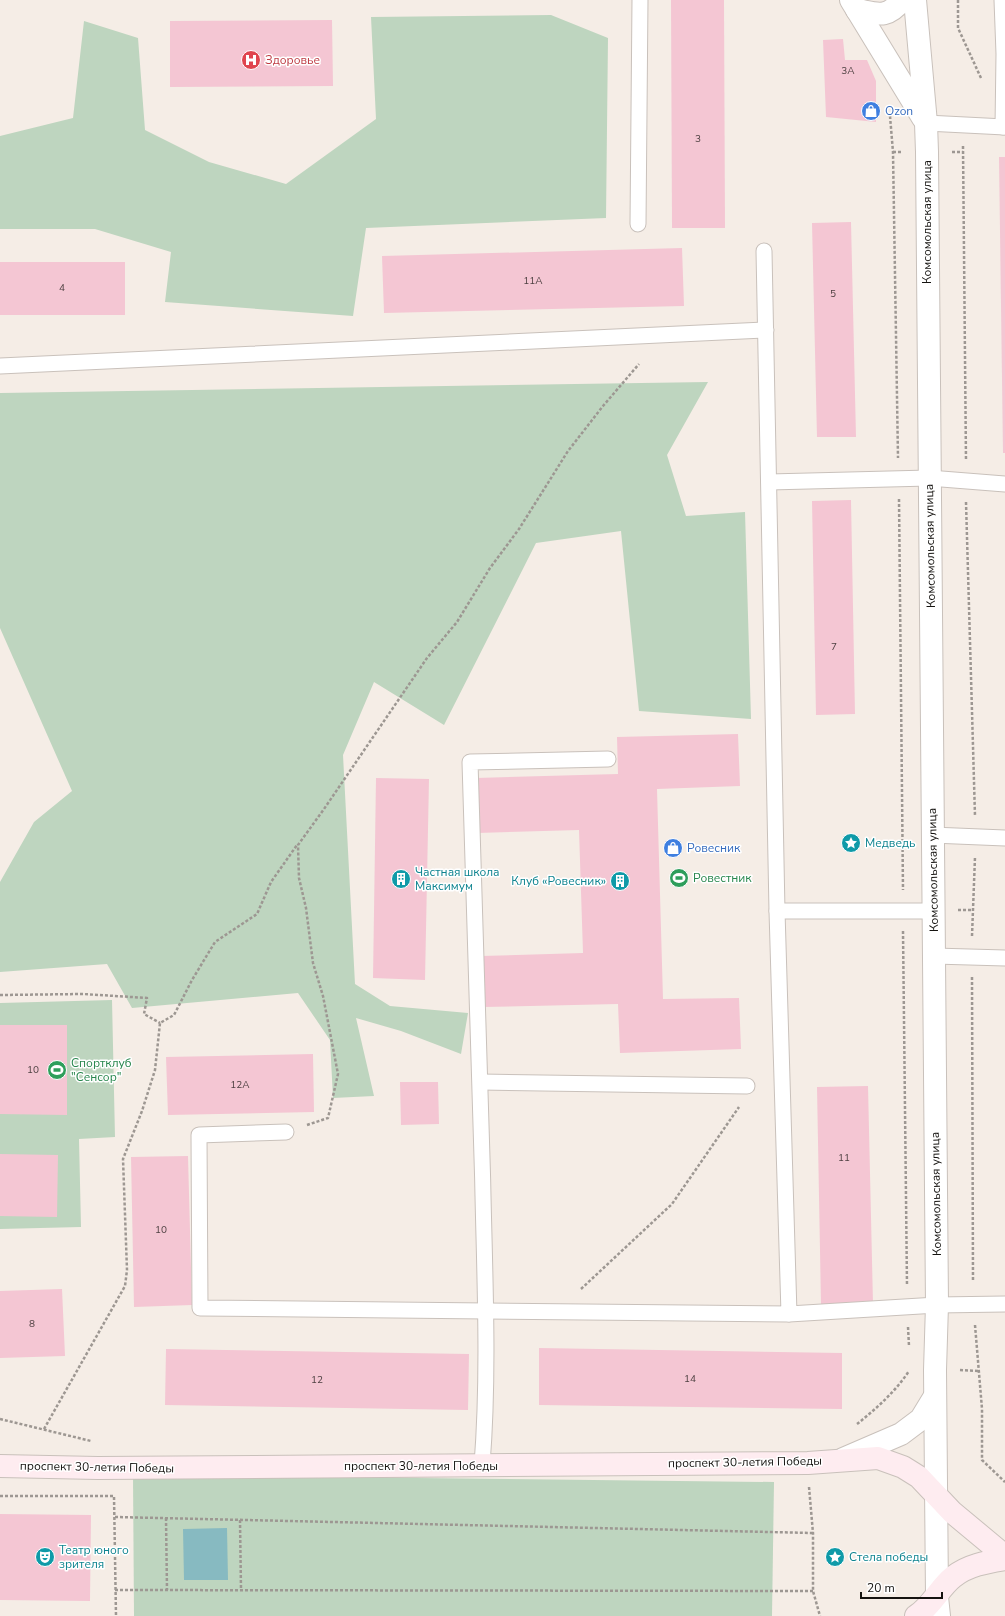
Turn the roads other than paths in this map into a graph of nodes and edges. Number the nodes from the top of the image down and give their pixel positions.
1 (640, 0) edge
2 (902, 0) edge
3 (915, 0) edge
4 (1002, 0) edge
5 (854, 5) edge
6 (926, 123) junction
7 (1004, 127) edge
8 (638, 224) dead end
9 (764, 252) dead end
10 (766, 330) junction
11 (0, 366) edge
12 (929, 478) junction
13 (769, 482) junction
14 (1005, 484) edge
15 (608, 759) dead end
16 (932, 835) junction
17 (1005, 838) edge
18 (933, 911) junction
19 (777, 912) junction
20 (934, 956) junction
21 (1005, 958) edge
22 (481, 1082) junction
23 (745, 1093) road end
24 (286, 1132) road end
25 (1005, 1304) edge
26 (937, 1305) junction
27 (486, 1311) junction
28 (789, 1314) junction
29 (935, 1396) junction
30 (843, 1460) junction
31 (482, 1465) junction
32 (0, 1466) edge
33 (936, 1493) junction
34 (1005, 1557) edge
35 (938, 1607) edge
36 (916, 1616) edge

1 - 8 lane
2 - 5 street
3 - 6 street, Комсомольская улица
4 - 7 lane
5 - 6 street
6 - 7 lane
6 - 12 street, Комсомольская улица
9 - 10 lane
10 - 11 lane
10 - 13 lane
12 - 13 lane
12 - 14 lane
12 - 16 street, Комсомольская улица
13 - 19 lane
15 - 22 lane
16 - 17 lane
16 - 18 street, Комсомольская улица
18 - 19 lane
18 - 20 street, Комсомольская улица
19 - 28 lane
20 - 21 lane
20 - 26 street, Комсомольская улица
22 - 23 lane
22 - 27 lane
24 - 27 lane
25 - 26 lane
26 - 28 lane
26 - 29 street, Комсомольская улица
27 - 28 lane
27 - 31 lane
29 - 30 street, проспект 30-летия Победы
29 - 33 street, Комсомольская улица
30 - 31 main road, проспект 30-летия Победы
30 - 33 main road, проспект 30-летия Победы
31 - 32 main road, проспект 30-летия Победы
33 - 34 main road, проспект 30-летия Победы
33 - 35 street, Комсомольская улица
34 - 35 main road, проспект 30-летия Победы
35 - 36 main road, проспект 30-летия Победы

